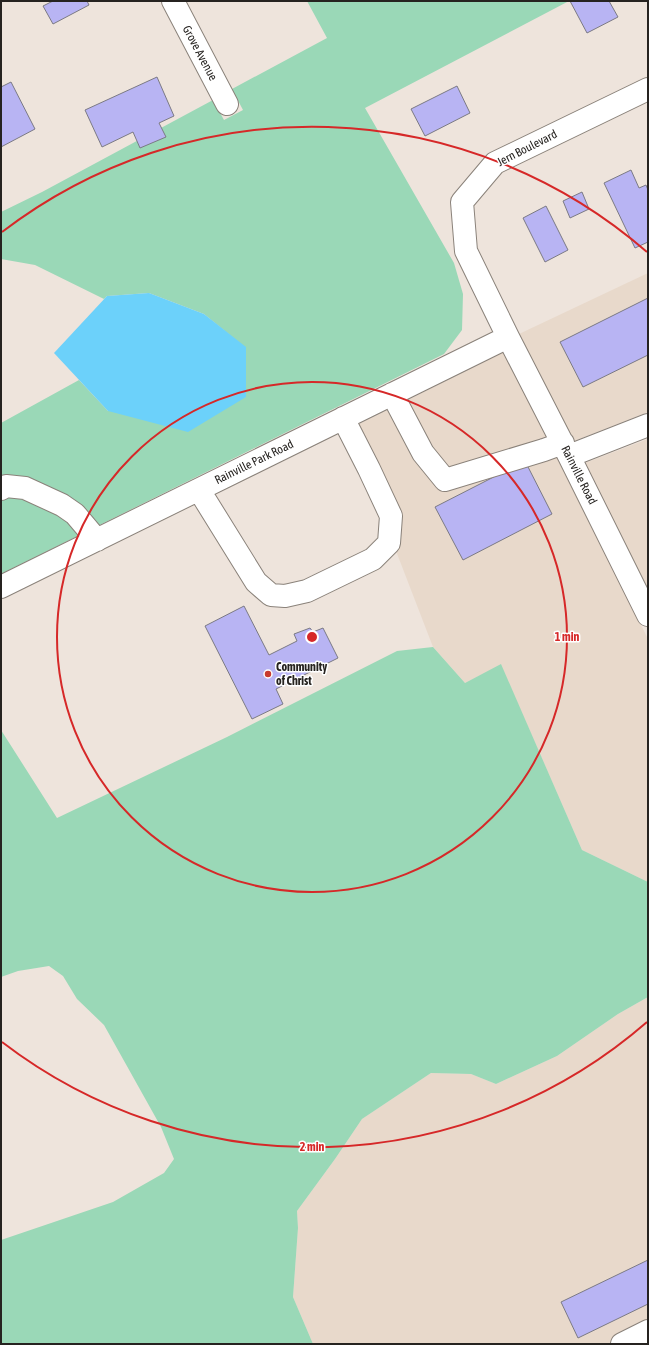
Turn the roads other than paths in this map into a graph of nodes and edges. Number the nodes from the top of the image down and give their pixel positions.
1 (173, 1) edge
2 (648, 89) edge
3 (228, 104) dead end
4 (508, 337) junction
5 (392, 394) junction
6 (343, 418) junction
7 (648, 425) edge
8 (566, 449) junction
9 (1, 489) edge
10 (198, 490) junction
11 (96, 540) junction
12 (1, 588) edge
13 (648, 615) edge
14 (648, 1331) edge
15 (622, 1344) edge

1 - 3 street, Grove Avenue
2 - 4 street, Jern Boulevard
4 - 5 street, Rainville Park Road
4 - 8 street, Rainville Road
5 - 6 street, Rainville Park Road
5 - 8 street
6 - 10 street, Rainville Park Road
6 - 10 street
7 - 8 street
8 - 13 street, Rainville Road
9 - 11 street
10 - 11 street, Rainville Park Road
11 - 12 street, Rainville Park Road
14 - 15 street

